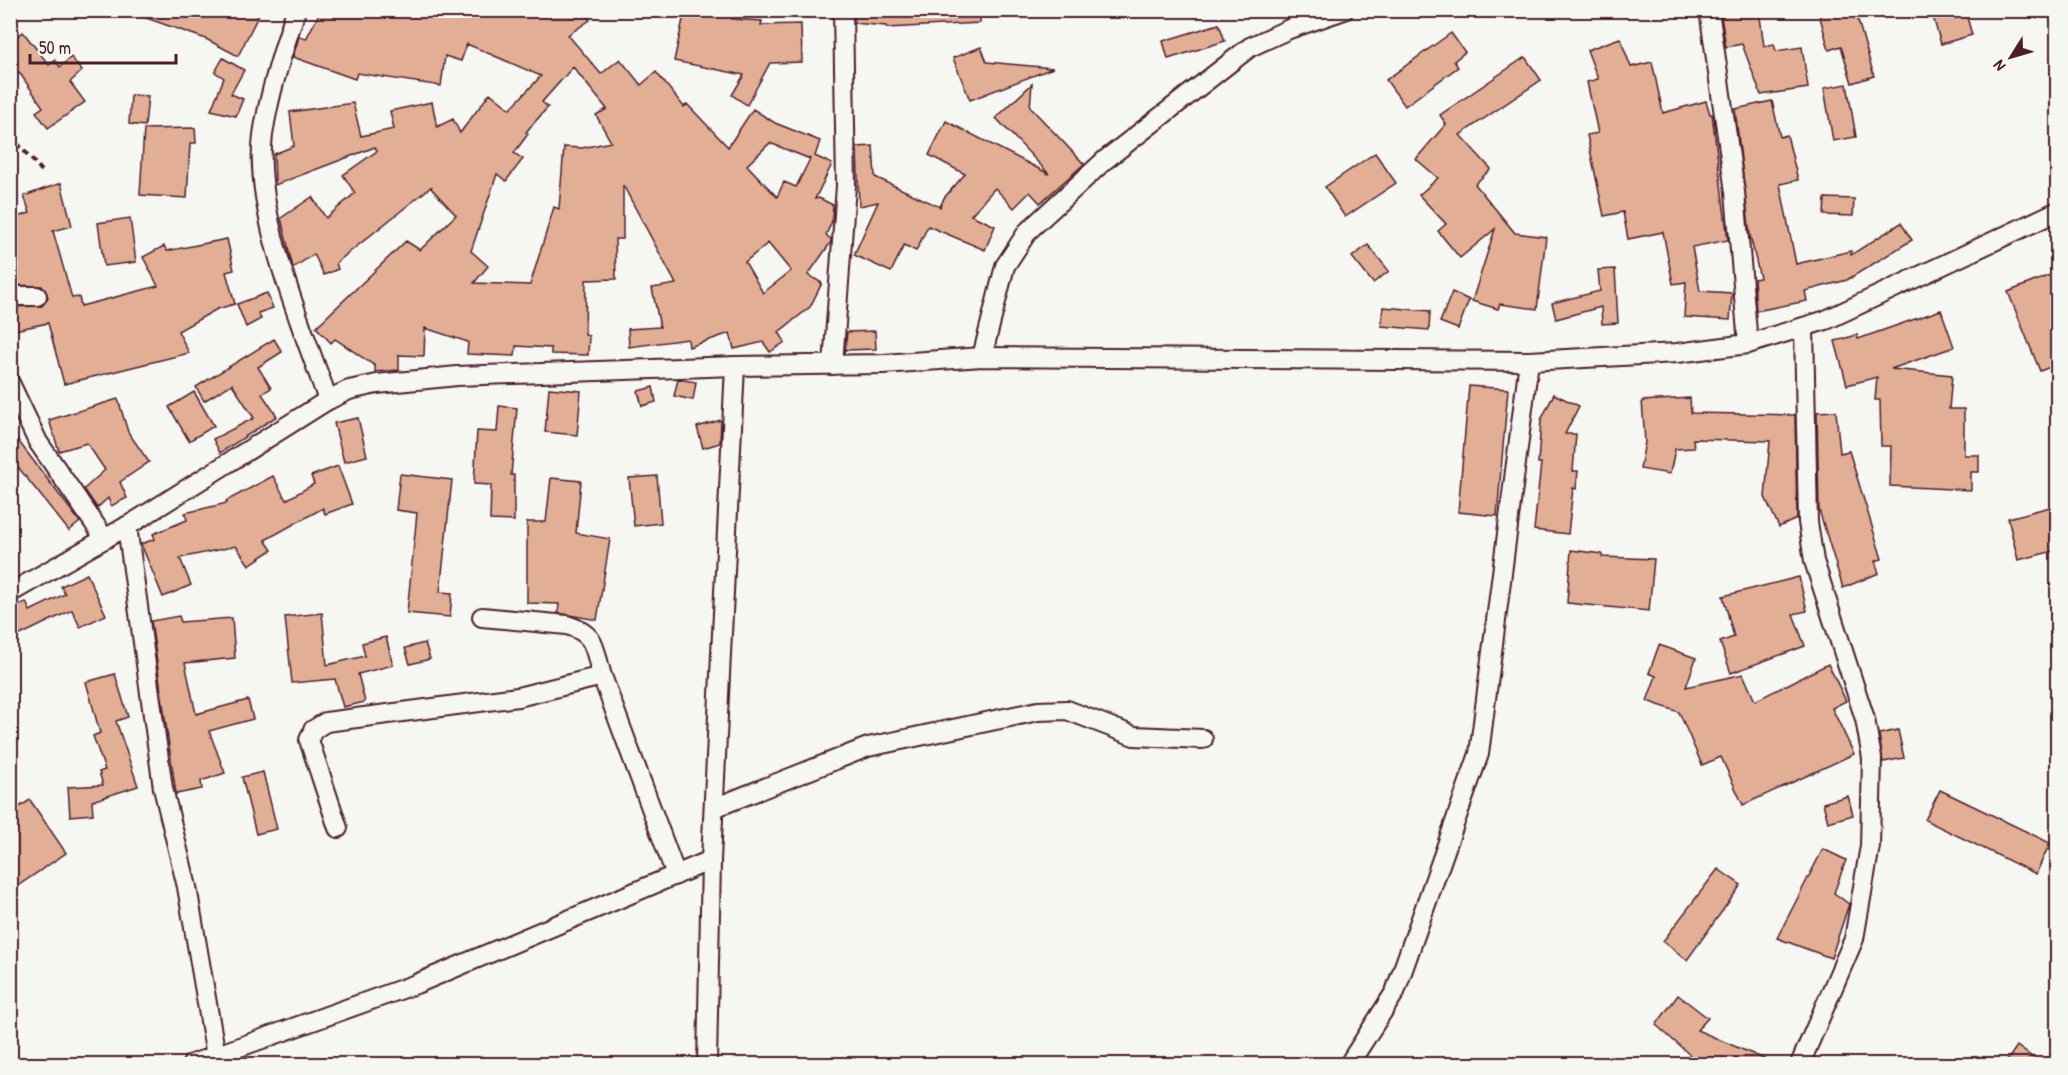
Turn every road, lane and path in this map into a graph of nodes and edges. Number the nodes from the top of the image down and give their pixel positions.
1 (296, 10) edge
2 (843, 10) edge
3 (1344, 10) edge
4 (1710, 10) edge
5 (10, 135) edge
6 (43, 172) dead end
7 (2058, 211) edge
8 (10, 296) edge
9 (37, 296) dead end
10 (1804, 328) junction
11 (1749, 344) junction
12 (982, 357) junction
13 (1529, 361) junction
14 (833, 365) junction
15 (735, 366) junction
16 (10, 383) edge
17 (328, 400) junction
18 (127, 526) junction
19 (105, 539) junction
20 (10, 593) edge
21 (482, 617) dead end
22 (602, 676) junction
23 (1203, 739) dead end
24 (714, 808) junction
25 (338, 828) dead end
26 (711, 860) junction
27 (676, 874) junction
28 (216, 1056) junction
29 (192, 1065) edge
30 (707, 1065) edge
31 (1349, 1065) edge
32 (1800, 1065) edge

1 - 17 street
2 - 14 street
3 - 12 street
4 - 11 street
5 - 6 path
7 - 10 street
8 - 9 street
10 - 11 street
10 - 32 street
11 - 13 street
12 - 13 street
12 - 14 street
13 - 31 street
14 - 15 street
15 - 17 street
15 - 24 street
16 - 19 street
17 - 18 street
18 - 19 street
18 - 28 street
19 - 20 street
21 - 22 street
22 - 25 street
22 - 27 street
23 - 24 street
24 - 26 street
26 - 27 street
26 - 30 street
27 - 28 street
28 - 29 street

